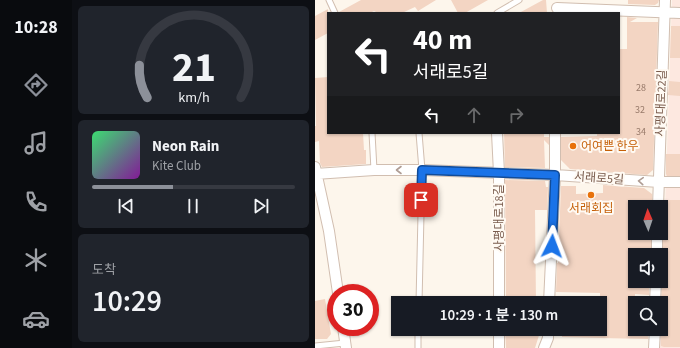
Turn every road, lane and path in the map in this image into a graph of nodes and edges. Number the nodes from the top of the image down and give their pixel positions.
1 (329, 0) edge
2 (519, 0) edge
3 (665, 0) edge
4 (557, 7) edge
5 (335, 12) edge
6 (499, 12) edge
7 (664, 12) junction
8 (680, 13) edge
9 (373, 134) edge
10 (419, 134) edge
11 (497, 134) edge
12 (555, 134) edge
13 (374, 170) junction
14 (422, 170) junction
15 (316, 172) edge
16 (499, 173) junction
17 (555, 175) junction
18 (659, 182) junction
19 (680, 182) edge
20 (658, 200) edge
21 (337, 284) edge
22 (419, 296) edge
23 (499, 296) edge
24 (549, 296) edge
25 (344, 336) edge
26 (418, 336) edge
27 (499, 336) edge
28 (548, 336) edge
29 (655, 336) edge
30 (315, 346) edge
31 (346, 346) edge
32 (418, 348) edge
33 (499, 348) edge
34 (545, 348) edge
35 (554, 348) edge
36 (654, 348) edge

1 - 5 lane
2 - 6 lane
3 - 7 street, 사평대로22길
4 - 7 street
7 - 8 street
7 - 18 street, 사평대로22길
9 - 13 lane
10 - 14 lane
11 - 16 street, 사평대로18길
12 - 17 street
14 -> 13 street, 서래로5길
13 - 15 street, 서래로5길
14 - 16 street, 서래로5길
14 - 22 lane
15 - 21 street
16 - 17 street, 서래로5길
16 - 23 street, 사평대로18길
18 -> 17 street, 서래로5길
17 - 24 street
18 - 19 street, 서래로5길
18 - 20 street, 사평대로22길
25 - 31 street
26 - 32 lane
27 - 33 street
28 - 34 street
29 - 36 street
30 - 31 lane
34 - 35 street

